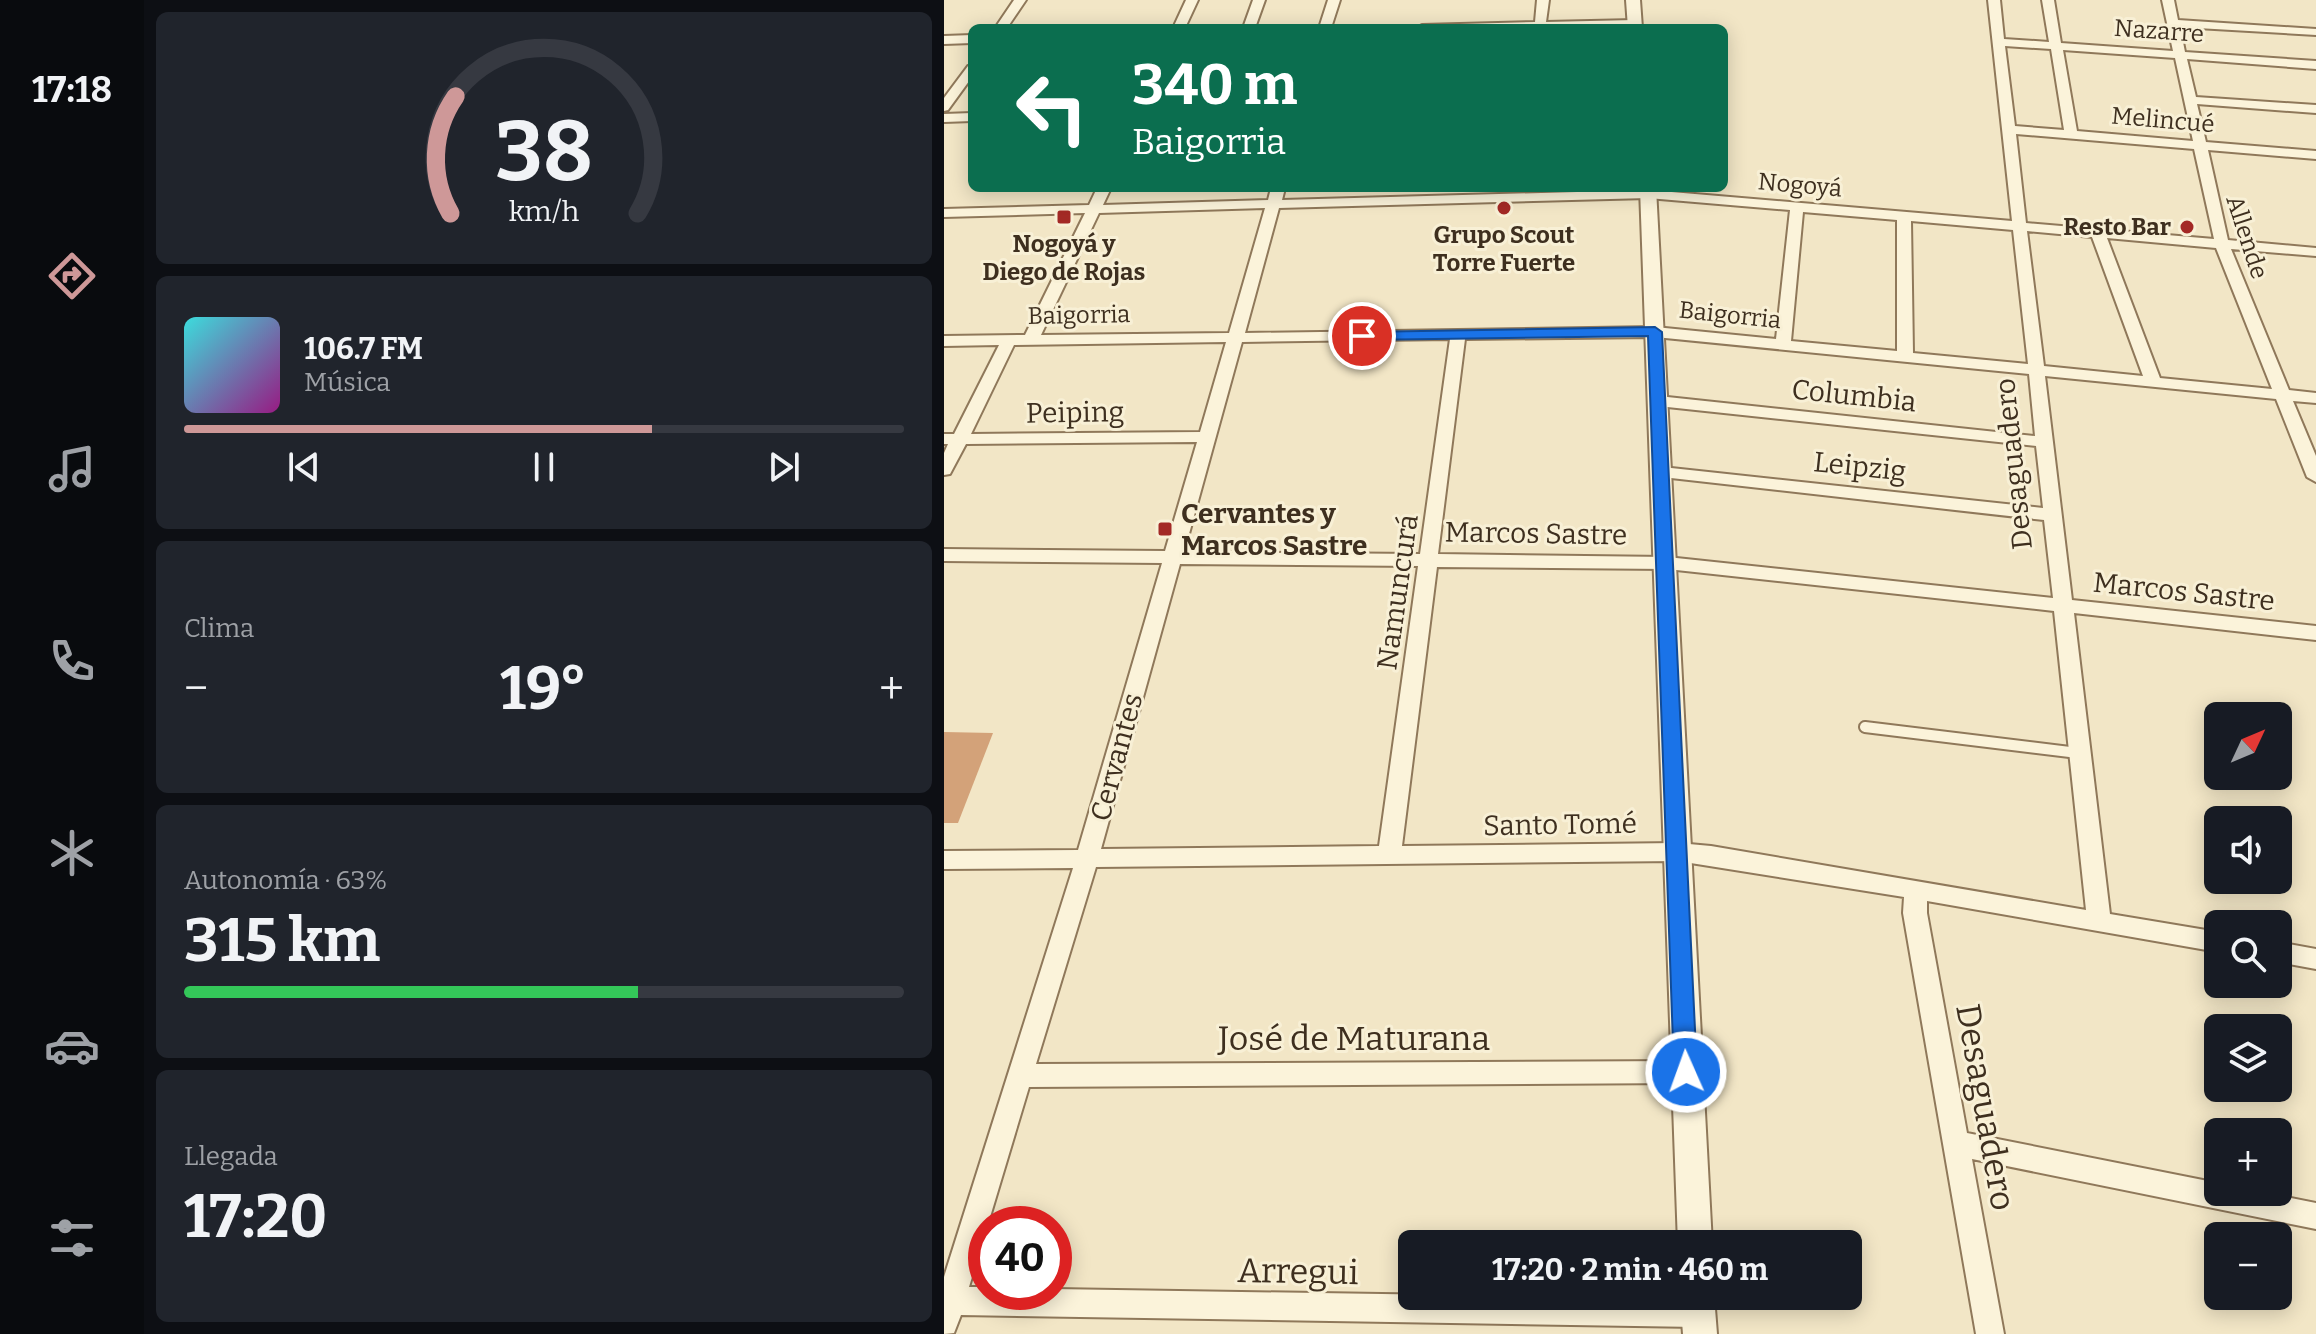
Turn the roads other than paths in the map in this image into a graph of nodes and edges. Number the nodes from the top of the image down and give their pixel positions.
1 (1020, 0) edge
2 (1192, 0) edge
3 (1259, 0) edge
4 (1334, 0) edge
5 (1543, 0) edge
6 (1633, 0) edge
7 (1994, 0) edge
8 (2048, 0) edge
9 (2168, 0) edge
10 (2173, 23) junction
11 (1004, 24) edge
12 (1181, 24) edge
13 (1250, 24) edge
14 (1326, 24) edge
15 (1540, 24) edge
16 (1635, 24) edge
17 (2316, 32) edge
18 (968, 39) edge
19 (944, 40) edge
20 (1998, 42) junction
21 (2057, 46) junction
22 (2179, 54) junction
23 (2316, 65) edge
24 (968, 74) edge
25 (2191, 100) junction
26 (944, 107) edge
27 (2316, 109) edge
28 (968, 117) edge
29 (944, 118) edge
30 (2007, 129) junction
31 (2071, 134) junction
32 (2198, 145) junction
33 (2316, 155) edge
34 (1102, 192) edge
35 (1554, 192) edge
36 (1648, 192) edge
37 (1658, 192) edge
38 (1460, 193) edge
39 (1275, 196) edge
40 (1797, 206) junction
41 (1095, 209) junction
42 (944, 213) edge
43 (1904, 216) junction
44 (2019, 226) junction
45 (2098, 233) junction
46 (2222, 244) junction
47 (2316, 252) edge
48 (1655, 332) junction
49 (1458, 335) junction
50 (1235, 337) junction
51 (1009, 340) junction
52 (1031, 340) junction
53 (944, 341) edge
54 (1783, 344) junction
55 (1905, 356) junction
56 (2036, 370) junction
57 (2154, 383) junction
58 (2282, 395) junction
59 (2316, 398) edge
60 (1658, 401) junction
61 (1207, 437) junction
62 (952, 439) edge
63 (2044, 442) junction
64 (944, 470) edge
65 (1662, 472) junction
66 (2316, 477) edge
67 (2051, 515) junction
68 (944, 555) edge
69 (1171, 559) junction
70 (1430, 559) junction
71 (1667, 563) junction
72 (2061, 606) junction
73 (2316, 633) edge
74 (1865, 727) dead end
75 (2078, 753) junction
76 (1678, 852) junction
77 (1389, 857) junction
78 (1087, 859) junction
79 (944, 860) edge
80 (1916, 892) junction
81 (2099, 921) junction
82 (2204, 940) edge
83 (2292, 955) edge
84 (2316, 959) edge
85 (1686, 1072) junction
86 (1022, 1076) junction
87 (1954, 1143) junction
88 (2316, 1216) edge
89 (1694, 1230) edge
90 (946, 1309) edge
91 (1698, 1314) edge
92 (1990, 1334) edge

1 - 11 street
2 - 12 street
3 - 13 street
4 - 14 street
5 - 15 street
6 - 16 street
7 - 20 street, Desaguadero
8 - 21 street
9 - 10 street, Allende
10 - 17 street
10 - 22 street, Allende
18 - 19 street
20 - 21 street, Nazarre
20 - 30 street, Desaguadero
21 - 22 street, Nazarre
21 - 31 street
22 - 23 street, Nazarre
22 - 25 street, Allende
24 - 26 street
25 - 27 street
25 - 32 street, Allende
28 - 29 street
30 - 31 street, Melincué
30 - 44 street, Desaguadero
31 - 32 street, Melincué
32 - 33 street, Melincué
32 - 46 street, Allende
34 - 41 street
35 - 38 street, Nogoyá
36 - 48 street
37 - 40 street, Nogoyá
38 - 39 street, Nogoyá
39 - 41 street, Nogoyá
39 - 50 street, Cervantes
40 - 43 street, Nogoyá
40 - 54 street
41 - 42 street, Nogoyá
41 - 52 street
43 - 44 street, Nogoyá
43 - 55 street
44 - 45 street, Nogoyá
44 - 56 street, Desaguadero
45 - 46 street, Nogoyá
45 - 57 street
46 - 47 street, Nogoyá
46 - 58 street, Allende
48 - 49 street, Baigorria
48 - 54 street, Baigorria
48 - 60 street
49 - 50 street, Baigorria
49 - 70 street, Namuncurá
50 - 52 street, Baigorria
50 - 61 street, Cervantes
51 - 52 street, Baigorria
51 - 53 street, Baigorria
51 - 62 street
54 - 55 street, Baigorria
55 - 56 street, Baigorria
56 - 57 street, Baigorria
56 - 63 street, Desaguadero
57 - 58 street, Baigorria
58 - 59 street, Baigorria
58 - 66 street, Allende
60 - 63 street, Columbia
60 - 65 street
61 - 62 street, Peiping
61 - 69 street, Cervantes
62 - 64 street
63 - 67 street, Desaguadero
65 - 67 street, Leipzig
65 - 71 street
67 - 72 street, Desaguadero
68 - 69 street, Marcos Sastre
69 - 70 street, Marcos Sastre
69 - 78 street, Cervantes
70 - 71 street, Marcos Sastre
70 - 77 street, Namuncurá
71 - 72 street, Marcos Sastre
71 - 76 street
72 - 73 street, Marcos Sastre
72 - 75 street, Desaguadero
74 - 75 lane
75 - 81 street, Desaguadero
76 - 77 street, Santo Tomé
76 - 80 street, Santo Tomé
76 - 85 street
77 - 78 street, Santo Tomé
78 - 79 street, Santo Tomé
78 - 86 street, Cervantes
80 - 81 street, Santo Tomé
80 - 87 street, Desaguadero
81 - 82 street, Santo Tomé
83 - 84 street
85 - 86 street, José de Maturana
85 - 89 street
86 - 90 street, Cervantes
87 - 88 street
87 - 92 street, Desaguadero
90 - 91 street, Arregui

